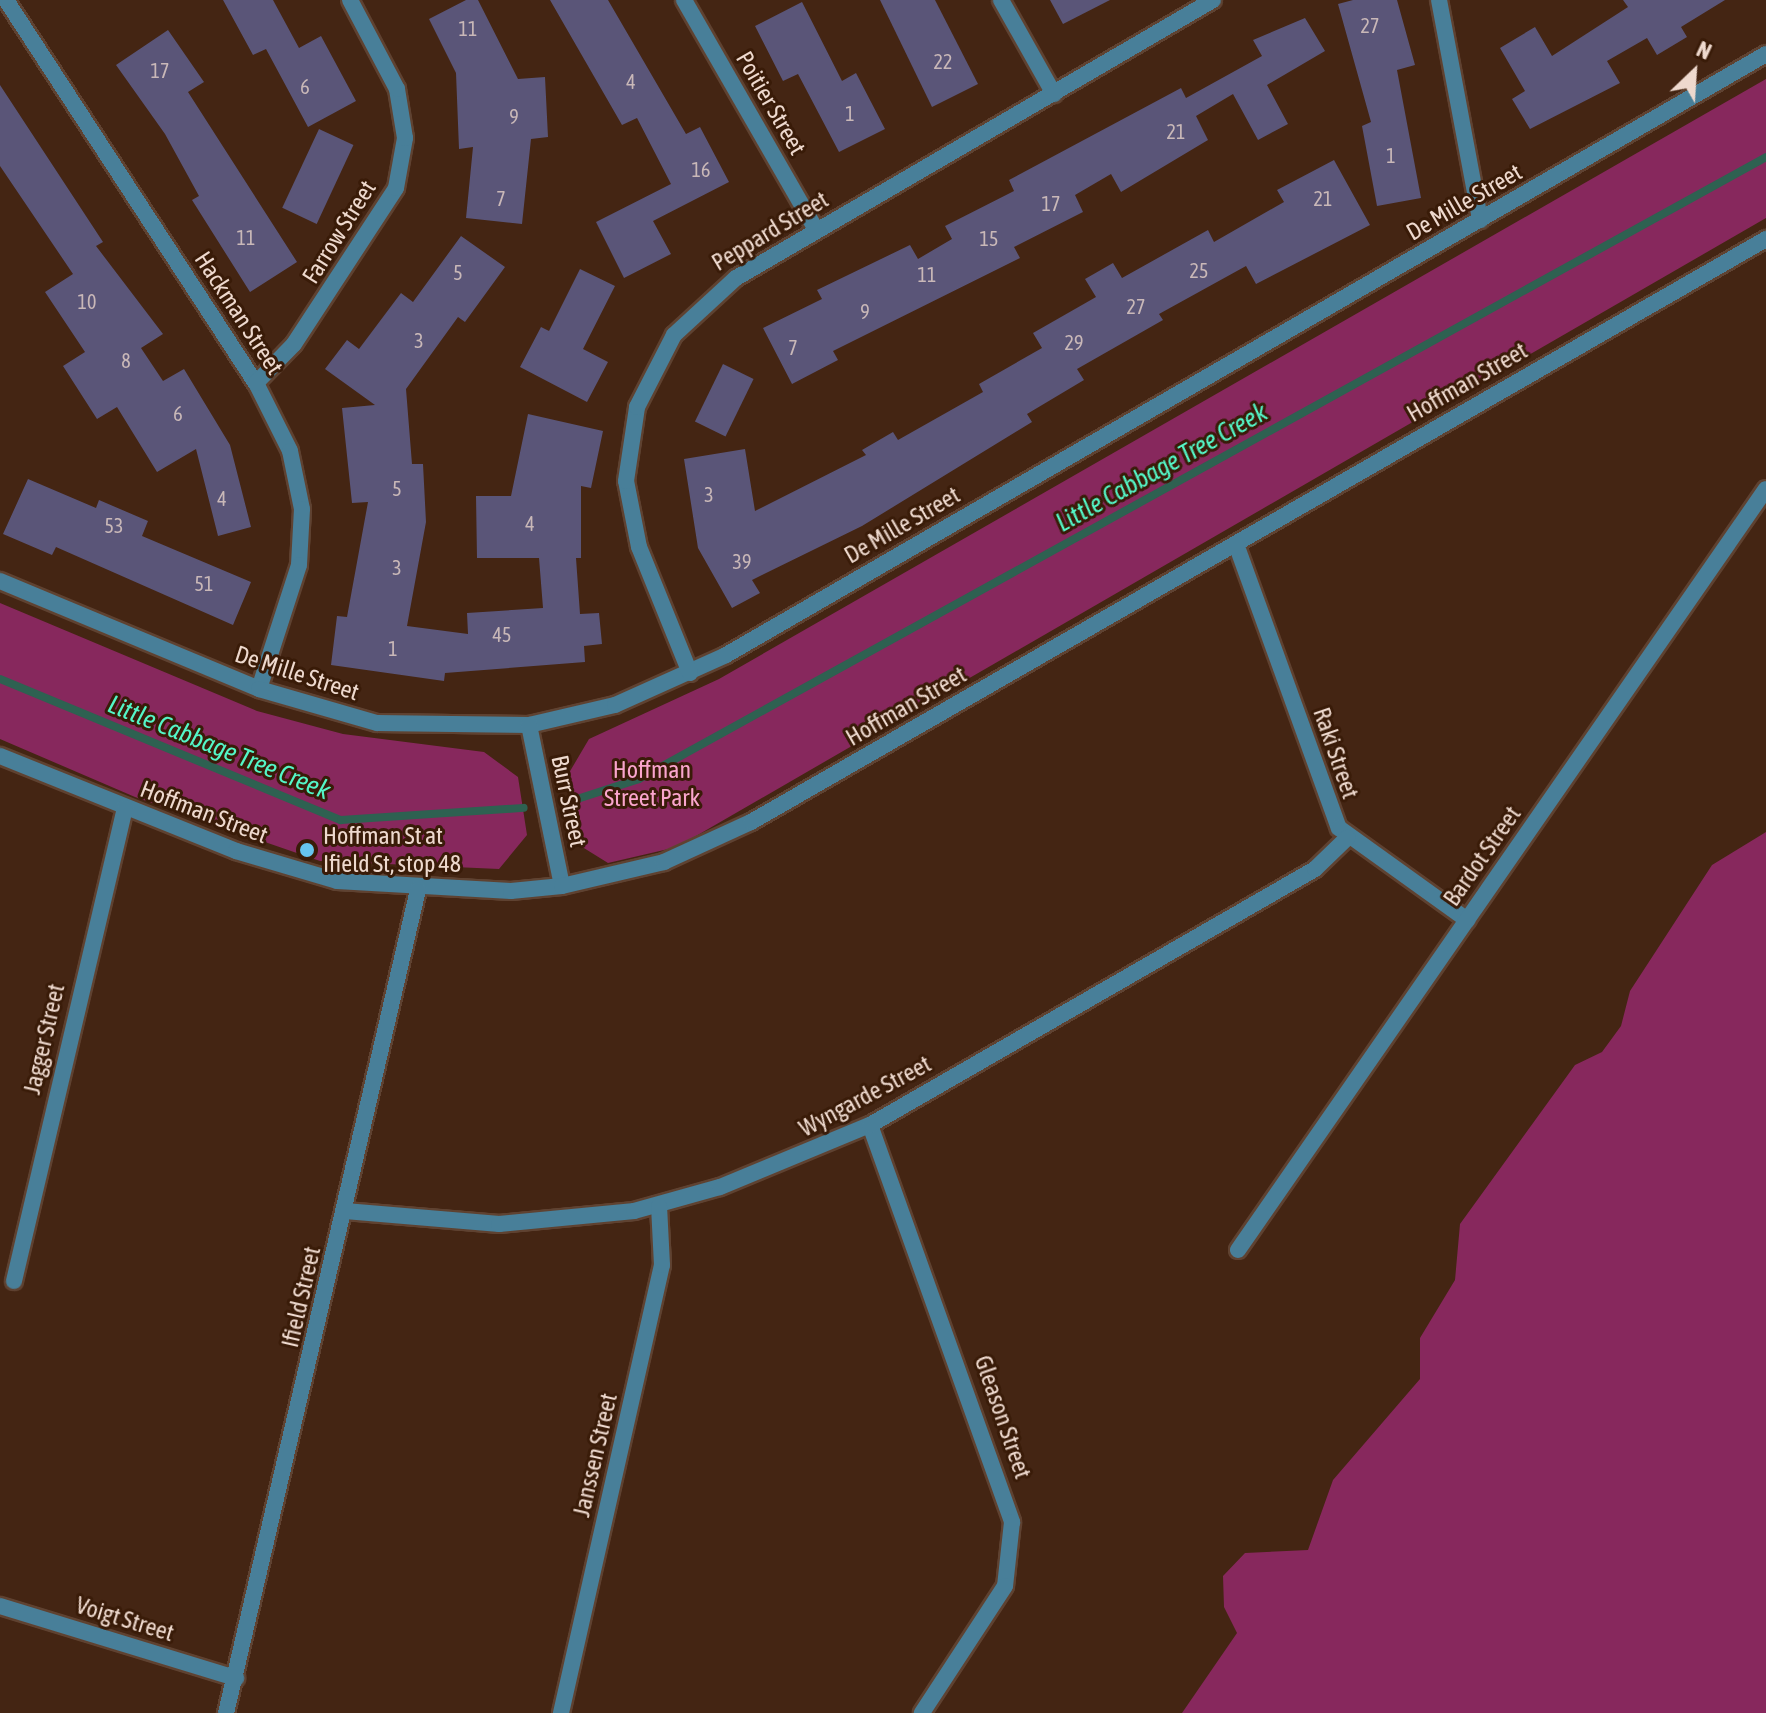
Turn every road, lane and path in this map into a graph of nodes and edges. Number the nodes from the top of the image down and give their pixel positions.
1 (6, 0) edge
2 (350, 0) edge
3 (684, 0) edge
4 (1001, 0) edge
5 (1213, 0) edge
6 (1439, 0) edge
7 (1766, 54) edge
8 (1054, 94) junction
9 (1480, 220) junction
10 (816, 230) junction
11 (1766, 239) edge
12 (256, 383) junction
13 (1766, 489) edge
14 (1236, 544) junction
15 (0, 581) edge
16 (690, 673) junction
17 (259, 689) junction
18 (529, 725) junction
19 (0, 756) edge
20 (125, 808) junction
21 (1347, 838) junction
22 (562, 886) junction
23 (418, 890) junction
24 (1467, 920) junction
25 (870, 1125) junction
26 (659, 1206) junction
27 (345, 1211) junction
28 (1238, 1250) dead end
29 (14, 1281) dead end
30 (0, 1606) edge
31 (236, 1678) junction
32 (226, 1713) edge
33 (561, 1713) edge
34 (922, 1713) edge

1 - 12 street, Hackman Street
2 - 12 street, Farrow Street
3 - 10 street, Poitier Street
4 - 8 street
5 - 8 street, Peppard Street
6 - 9 street
7 - 9 street, De Mille Street
8 - 10 street, Peppard Street
9 - 16 street, De Mille Street
10 - 16 street, Peppard Street
11 - 14 street, Hoffman Street
12 - 17 street, Hackman Street
13 - 24 street, Bardot Street
14 - 21 street, Raki Street
14 - 22 street, Hoffman Street
15 - 17 street, De Mille Street
16 - 18 street, De Mille Street
17 - 18 street, De Mille Street
18 - 22 street, Burr Street
19 - 20 street, Hoffman Street
20 - 23 street, Hoffman Street
20 - 29 street, Jagger Street
21 - 24 street, Raki Street
21 - 25 street, Wyngarde Street
22 - 23 street, Hoffman Street
23 - 27 street, Ifield Street
24 - 28 street, Bardot Street
25 - 26 street, Wyngarde Street
25 - 34 street, Gleason Street
26 - 27 street, Wyngarde Street
26 - 33 street, Janssen Street
27 - 31 street, Ifield Street
30 - 31 street, Voigt Street
31 - 32 street, Ifield Street

